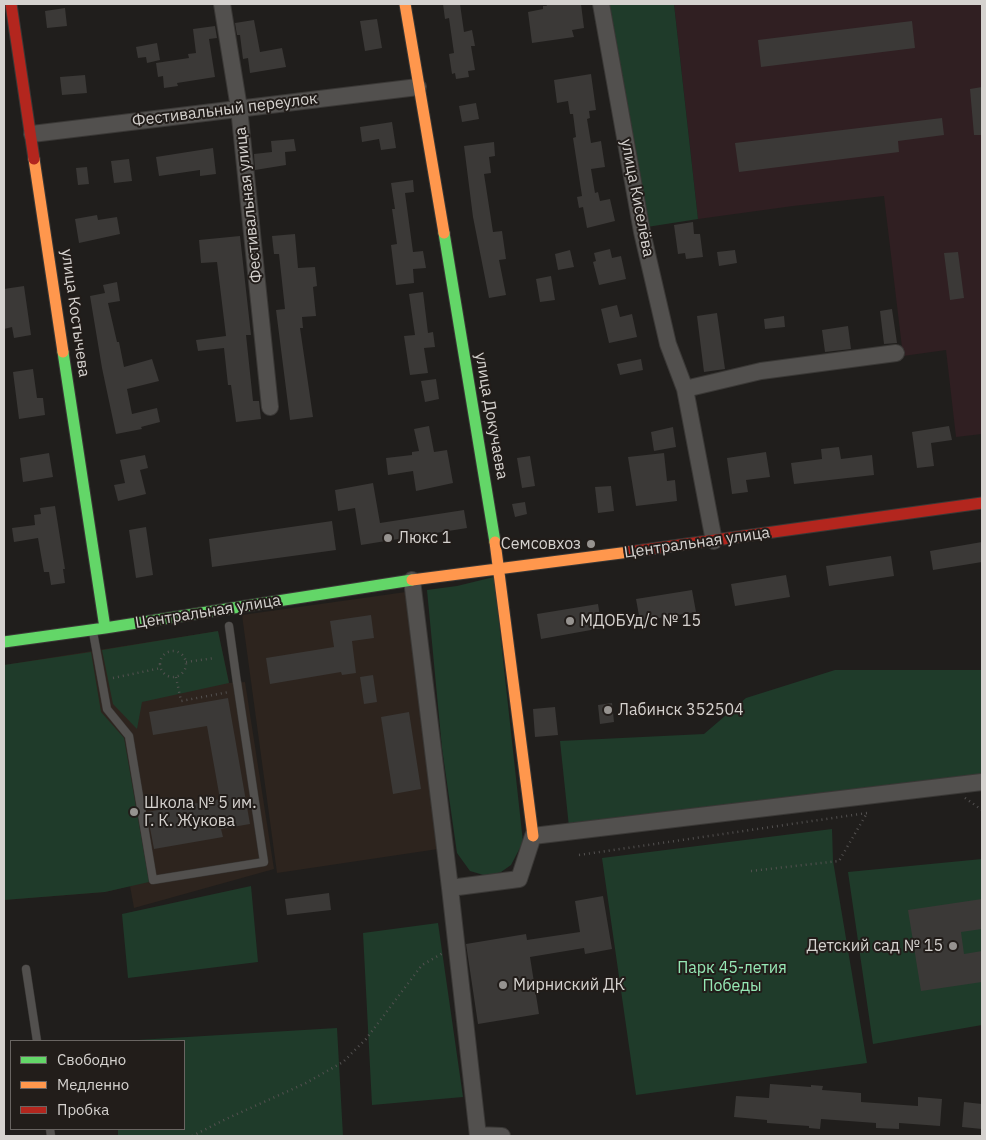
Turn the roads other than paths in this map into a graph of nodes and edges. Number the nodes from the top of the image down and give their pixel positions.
1 (12, 4) edge
2 (222, 4) edge
3 (405, 4) edge
4 (601, 4) edge
5 (418, 87) junction
6 (239, 108) junction
7 (32, 134) junction
8 (896, 353) dead end
9 (684, 389) junction
10 (270, 407) dead end
11 (982, 503) edge
12 (714, 541) junction
13 (500, 569) junction
14 (412, 580) junction
15 (229, 626) dead end
16 (105, 628) junction
17 (93, 630) junction
18 (4, 642) edge
19 (982, 782) edge
20 (533, 836) junction
21 (450, 888) junction
22 (26, 969) dead end
23 (37, 1040) edge
24 (478, 1136) edge
25 (502, 1136) edge

1 - 7 street, улица Костычева
2 - 6 street, Фестивальная улица
3 - 5 street, улица Докучаева
4 - 9 street, улица Киселёва
5 - 6 street, Фестивальный переулок
5 - 13 street, улица Докучаева
6 - 7 street, Фестивальный переулок
6 - 10 street, Фестивальная улица
7 - 16 street, улица Костычева
8 - 9 street
9 - 12 street, улица Киселёва
11 - 12 street, Центральная улица
12 - 13 street, Центральная улица
13 - 14 street, Центральная улица
13 - 20 street, улица Докучаева
14 - 16 street, Центральная улица
14 - 21 street
15 - 17 lane
16 - 17 street, Центральная улица
17 - 18 street, Центральная улица
19 - 20 street
20 - 21 street
21 - 24 street
22 - 23 lane
24 - 25 street

